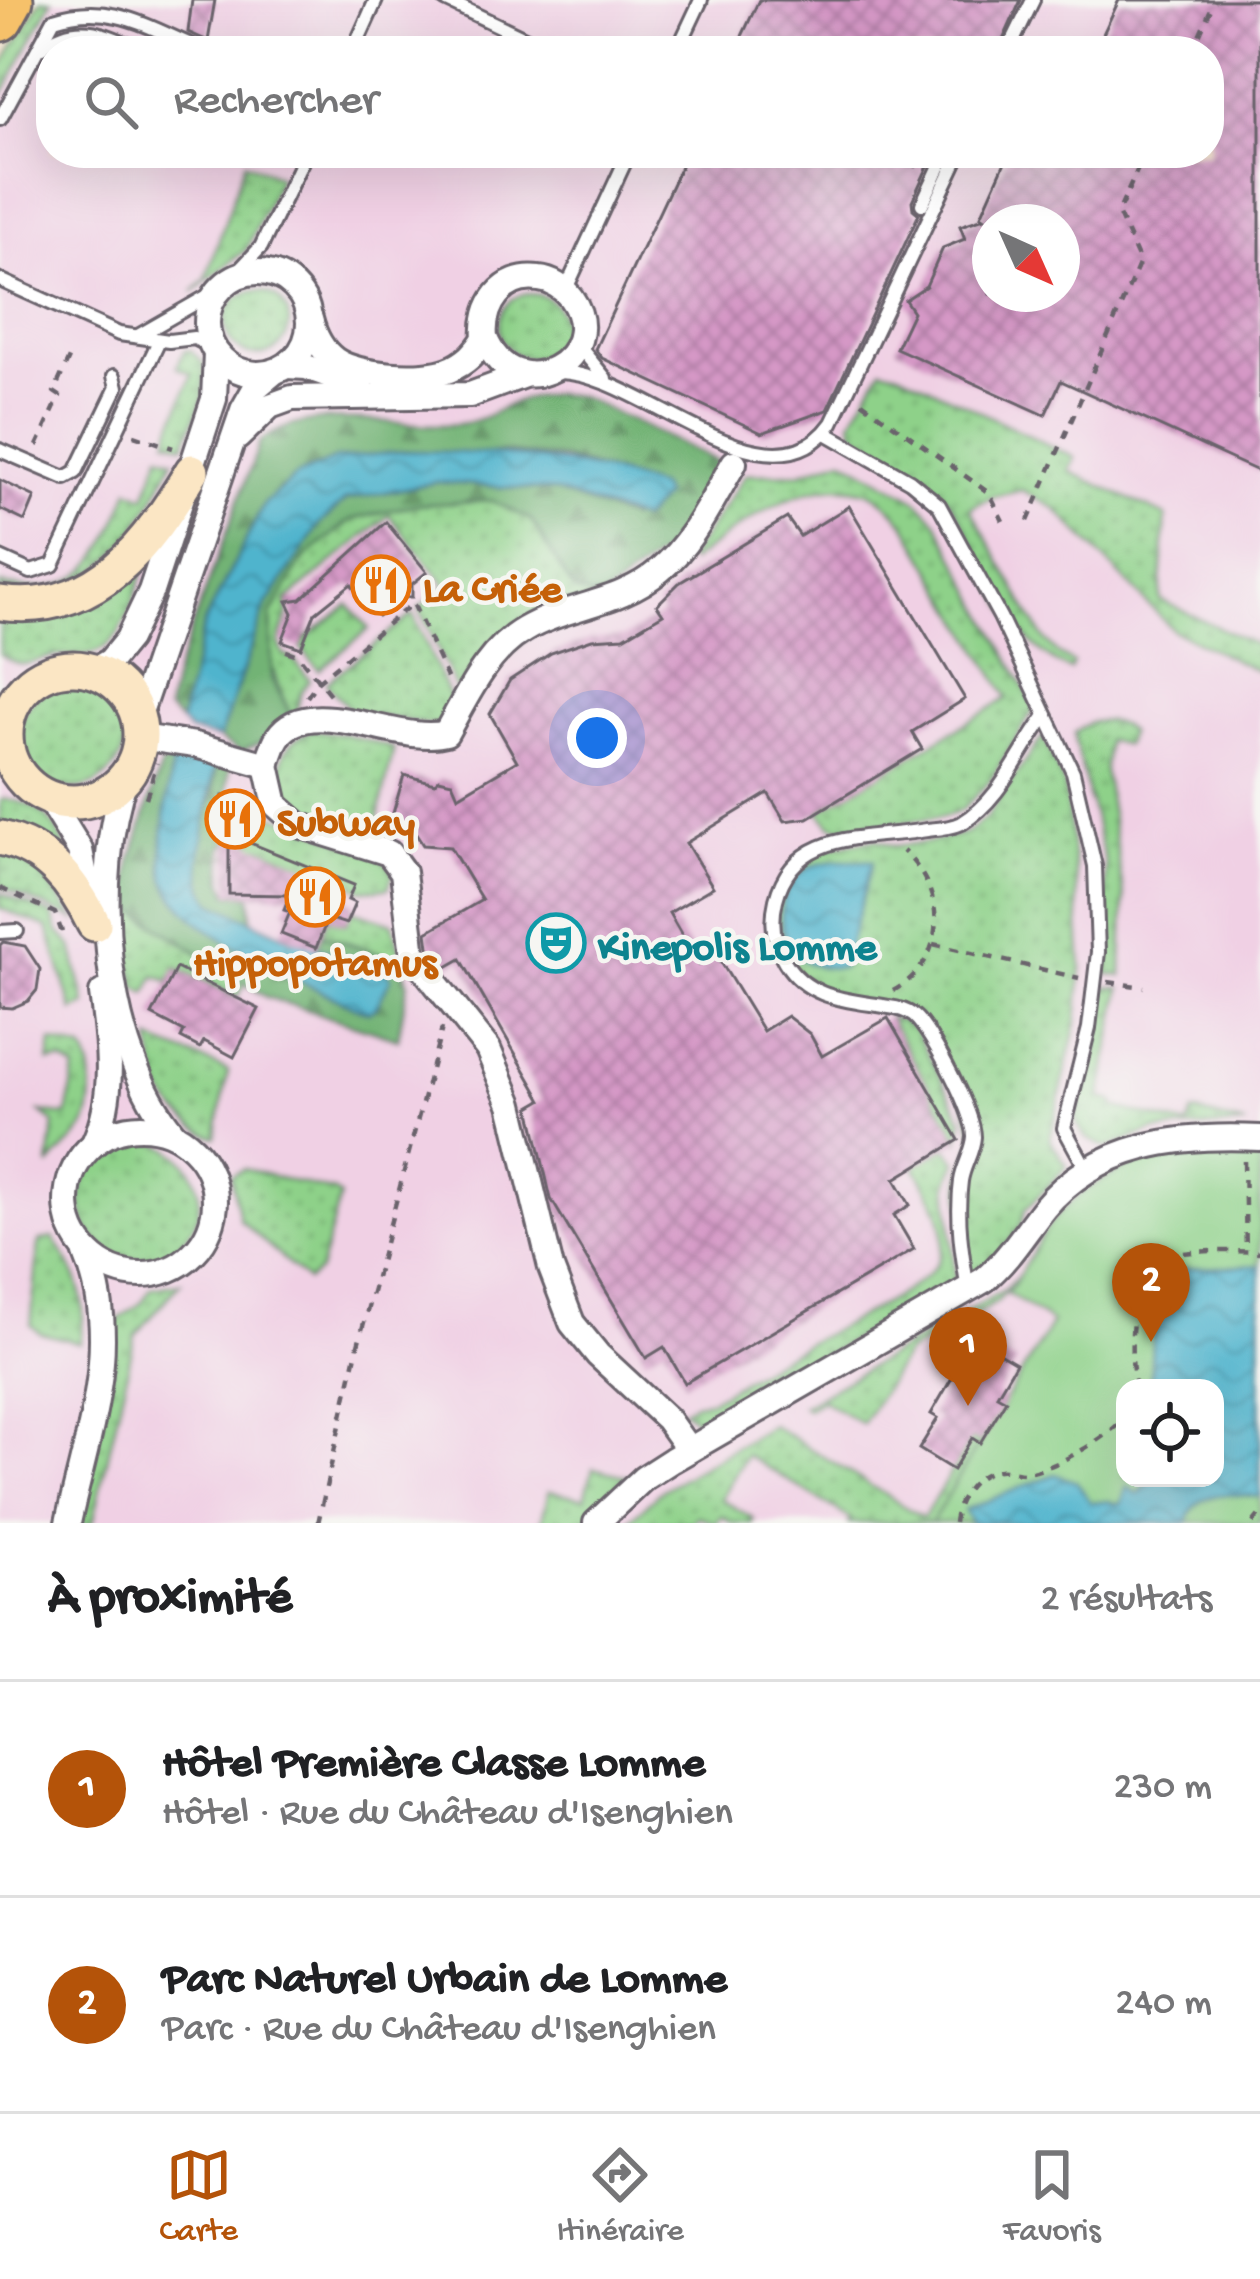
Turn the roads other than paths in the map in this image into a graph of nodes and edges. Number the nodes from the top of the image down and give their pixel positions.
1 (10, 0) edge
2 (376, 0) edge
3 (445, 0) edge
4 (701, 0) edge
5 (1033, 0) edge
6 (0, 18) edge
7 (44, 36) edge
8 (58, 36) edge
9 (104, 36) edge
10 (170, 36) edge
11 (359, 36) edge
12 (521, 36) edge
13 (684, 36) edge
14 (1016, 36) edge
15 (36, 49) edge
16 (36, 52) edge
17 (32, 55) junction
18 (0, 119) edge
19 (299, 168) edge
20 (622, 168) edge
21 (939, 168) edge
22 (952, 168) edge
23 (922, 204) dead end
24 (0, 280) edge
25 (226, 283) junction
26 (565, 290) junction
27 (310, 319) junction
28 (136, 337) junction
29 (485, 338) junction
30 (159, 340) junction
31 (577, 344) junction
32 (214, 350) junction
33 (280, 369) junction
34 (536, 374) junction
35 (114, 376) dead end
36 (621, 390) junction
37 (404, 396) junction
38 (826, 433) junction
39 (231, 449) junction
40 (0, 450) edge
41 (26, 462) junction
42 (734, 463) dead end
43 (0, 465) edge
44 (192, 471) junction
45 (0, 558) edge
46 (0, 603) edge
47 (93, 671) junction
48 (0, 674) edge
49 (34, 680) junction
50 (1046, 716) junction
51 (139, 728) junction
52 (267, 765) junction
53 (126, 776) junction
54 (26, 791) edge
55 (0, 838) edge
56 (94, 924) junction
57 (16, 931) dead end
58 (0, 932) edge
59 (174, 1134) junction
60 (1254, 1138) edge
61 (94, 1143) junction
62 (1087, 1171) junction
63 (82, 1246) junction
64 (968, 1291) junction
65 (688, 1450) junction
66 (68, 1523) edge
67 (596, 1523) edge

1 - 6 highway
2 - 11 lane
3 - 12 lane
4 - 13 lane
5 - 14 lane
7 - 10 lane
8 - 9 lane
15 - 17 lane
16 - 17 lane
17 - 18 lane
19 - 25 lane
20 - 26 lane
21 - 23 lane
22 - 38 lane
24 - 28 lane
25 - 27 street
25 - 28 lane
25 - 32 street
26 - 29 street
26 - 31 street
27 - 29 street
27 - 33 street
28 - 30 lane
29 - 34 street
30 - 32 lane
30 - 45 lane
31 - 34 street
31 - 36 lane
32 - 33 street
32 - 44 street
33 - 37 street
33 - 39 street
34 - 36 lane
34 - 37 street
35 - 41 lane
36 - 38 lane
37 - 39 street
38 - 50 lane
39 - 51 street
40 - 41 lane
41 - 43 lane
42 - 52 street
44 - 46 street
44 - 47 street
47 - 49 street
47 - 51 street
48 - 49 street
49 - 54 street
50 - 62 lane
50 - 64 lane
51 - 52 street
51 - 53 street
52 - 65 street
53 - 54 street
53 - 59 street
54 - 56 street
55 - 56 street
56 - 61 street
57 - 58 lane
59 - 61 street
59 - 63 street
60 - 62 street
61 - 63 street
62 - 64 street
63 - 66 street
64 - 65 street
65 - 67 street

